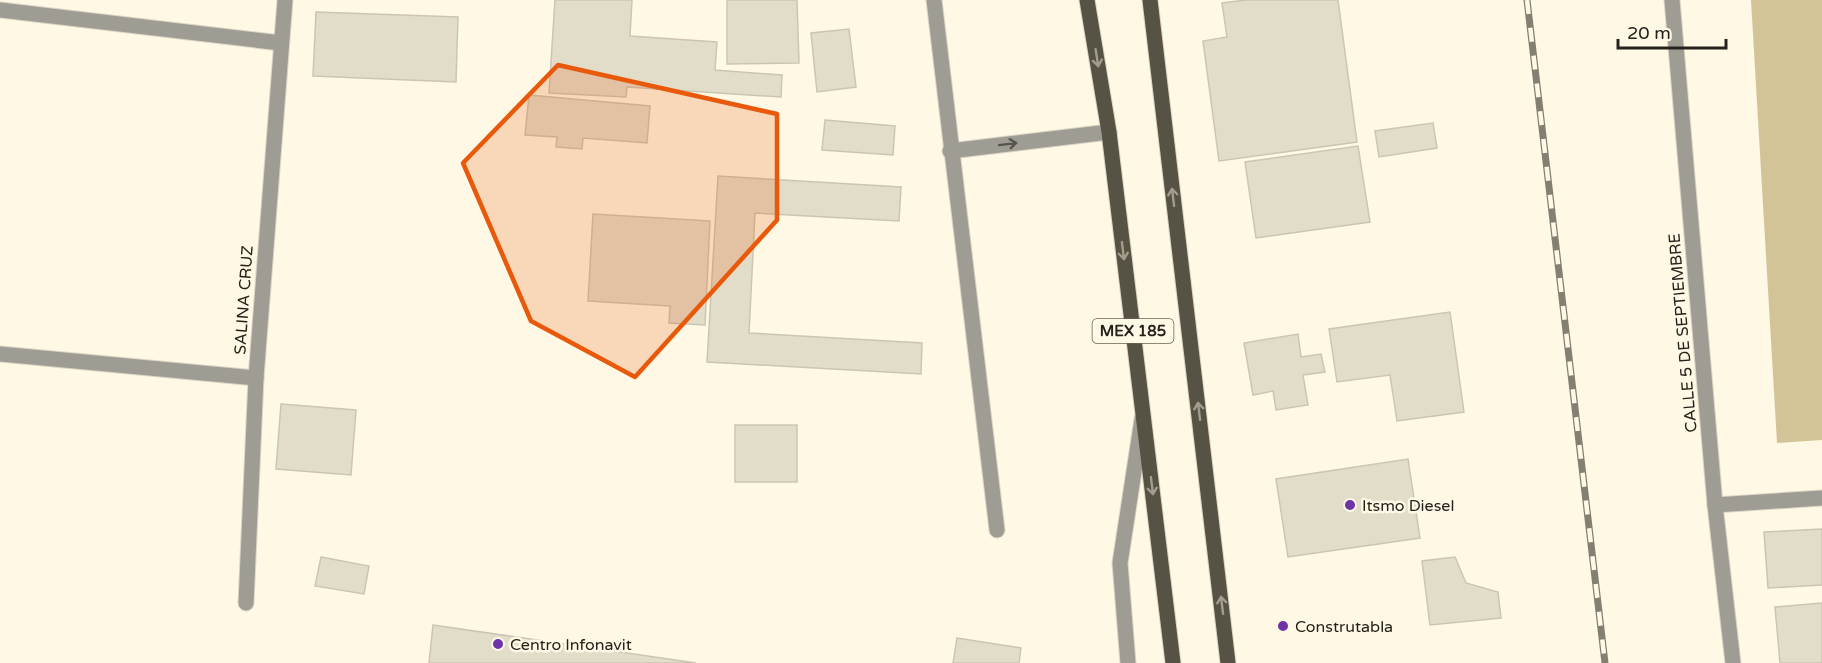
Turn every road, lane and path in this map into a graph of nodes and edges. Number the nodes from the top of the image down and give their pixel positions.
1 (285, 0) edge
2 (933, 0) edge
3 (1087, 0) edge
4 (1150, 0) edge
5 (1672, 0) edge
6 (0, 10) edge
7 (281, 43) junction
8 (1109, 132) junction
9 (950, 151) junction
10 (0, 354) edge
11 (256, 378) junction
12 (1143, 410) junction
13 (1822, 498) edge
14 (1715, 506) junction
15 (997, 530) dead end
16 (246, 603) dead end
17 (1128, 663) edge
18 (1173, 663) edge
19 (1228, 663) edge
20 (1733, 663) edge

1 - 7 street, SALINA CRUZ
2 - 9 street
3 -> 8 main road, MEX 185
19 -> 4 main road, MEX 185
5 - 14 street, CALLE 5 DE SEPTIEMBRE
6 - 7 street
7 - 11 street, SALINA CRUZ
9 -> 8 street
8 -> 12 main road, MEX 185
9 - 15 street
10 - 11 street
11 - 16 street, SALINA CRUZ
12 - 17 street
12 -> 18 main road, MEX 185
13 - 14 street
14 - 20 street, CALLE 5 DE SEPTIEMBRE

